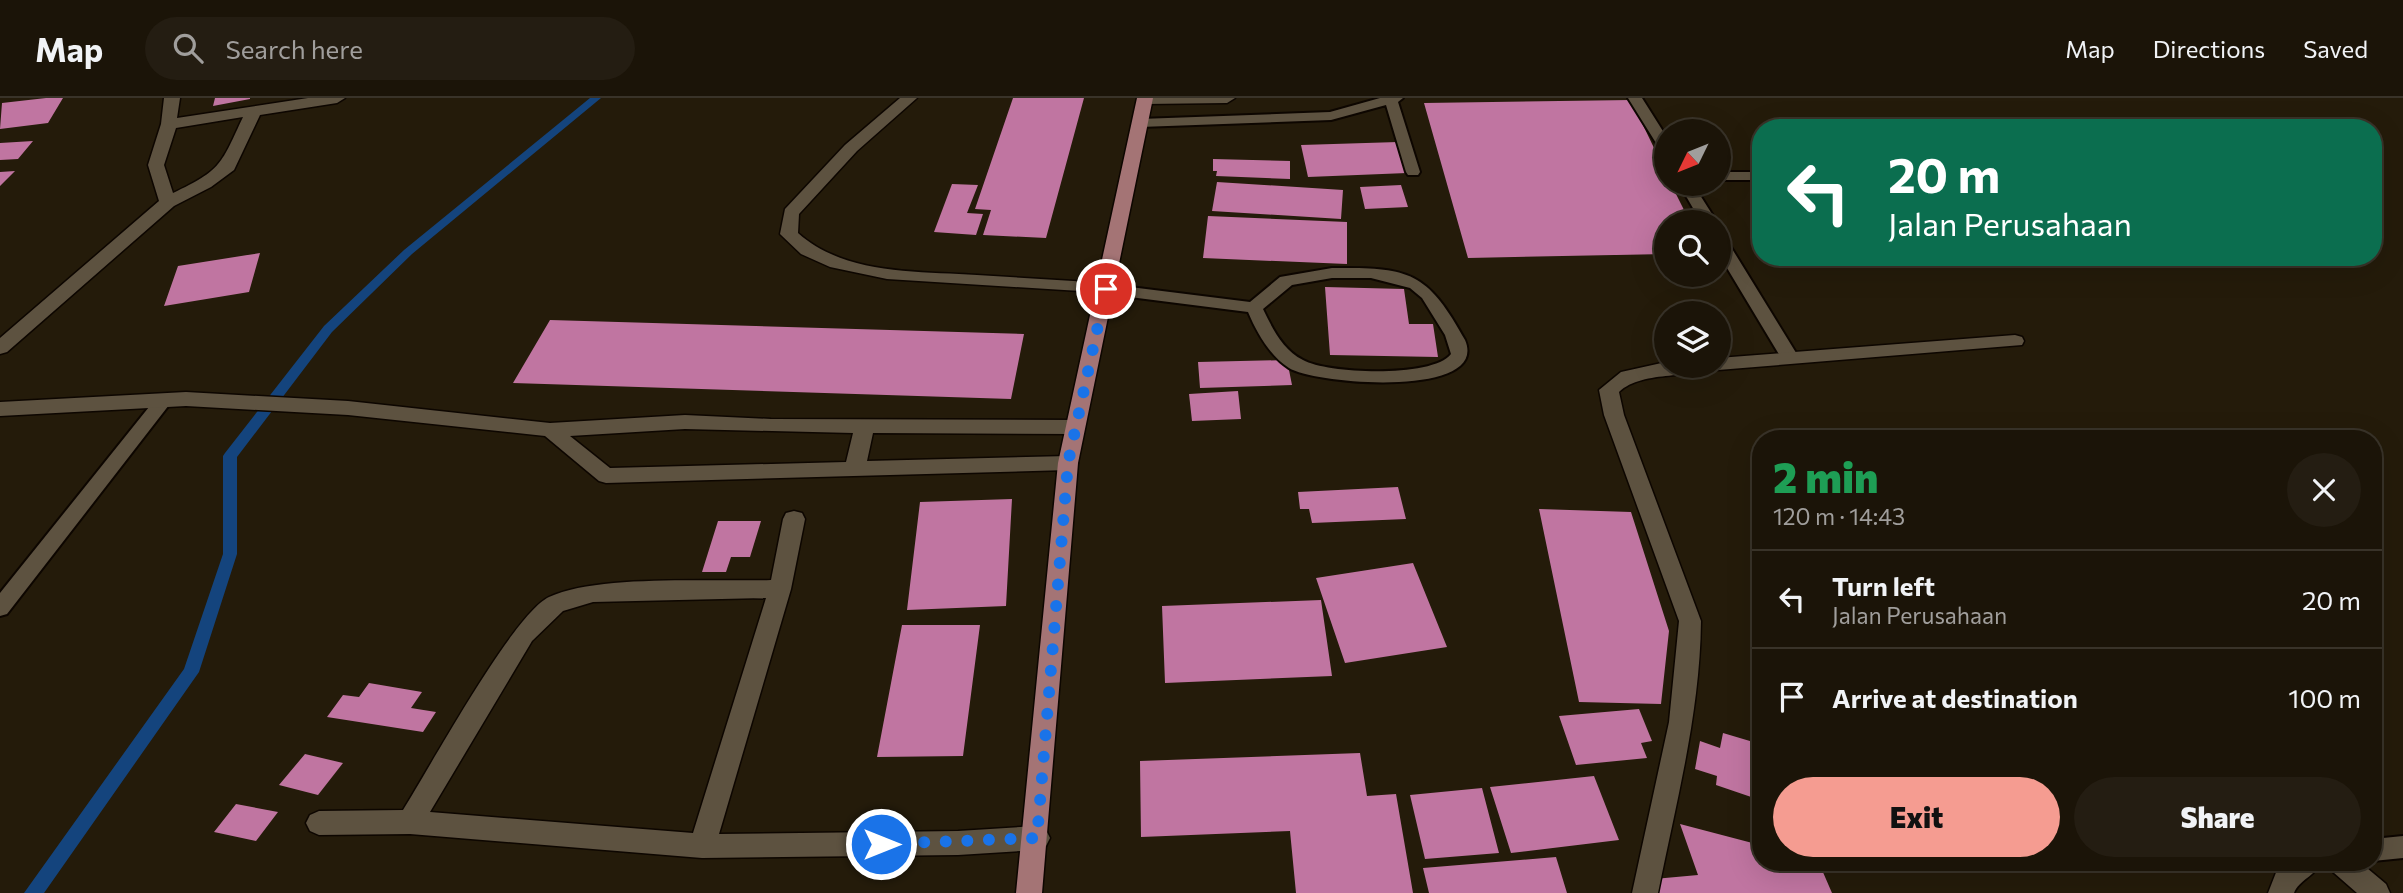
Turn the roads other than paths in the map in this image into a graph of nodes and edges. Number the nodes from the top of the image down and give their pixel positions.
1 (172, 98) edge
2 (337, 98) edge
3 (909, 98) edge
4 (1227, 98) edge
5 (1635, 98) edge
6 (1145, 99) edge
7 (1393, 99) edge
8 (253, 112) junction
9 (1140, 123) junction
10 (169, 124) junction
11 (1654, 129) edge
12 (1413, 172) dead end
13 (1731, 176) edge
14 (1752, 176) edge
15 (168, 202) junction
16 (1731, 260) edge
17 (1106, 289) junction
18 (1254, 308) junction
19 (2015, 341) dead end
20 (0, 348) edge
21 (1789, 356) junction
22 (1731, 363) edge
23 (1654, 371) edge
24 (163, 401) junction
25 (0, 409) edge
26 (865, 426) junction
27 (1075, 427) junction
28 (550, 430) junction
29 (1068, 463) junction
30 (855, 469) junction
31 (794, 519) dead end
32 (780, 589) junction
33 (0, 608) edge
34 (410, 822) junction
35 (319, 823) dead end
36 (1037, 838) junction
37 (702, 846) junction
38 (2403, 847) edge
39 (2382, 849) edge
40 (2294, 871) edge
41 (2351, 871) edge
42 (1029, 893) edge
43 (1645, 893) edge
44 (2281, 893) edge
45 (2377, 893) edge

1 - 10 street
2 - 8 street
3 - 17 street
4 - 6 street
5 - 11 lane
6 - 9 main road
7 - 9 lane
7 - 12 lane
8 - 10 street
8 - 15 street
9 - 17 main road
10 - 15 street
13 - 14 lane
15 - 20 street
16 - 21 lane
17 - 18 lane
17 - 27 main road
18 - 18 lane
19 - 21 street
21 - 22 street
23 - 43 street
24 - 25 street
24 - 28 street
24 - 33 lane
26 - 27 street
26 - 28 street
26 - 30 street
27 - 29 main road
28 - 30 street
29 - 30 street
29 - 36 main road
31 - 32 street
32 - 34 street
32 - 37 street
34 - 35 street
34 - 37 street
36 - 37 street
36 - 42 main road
38 - 39 lane
40 - 44 street
41 - 45 street

